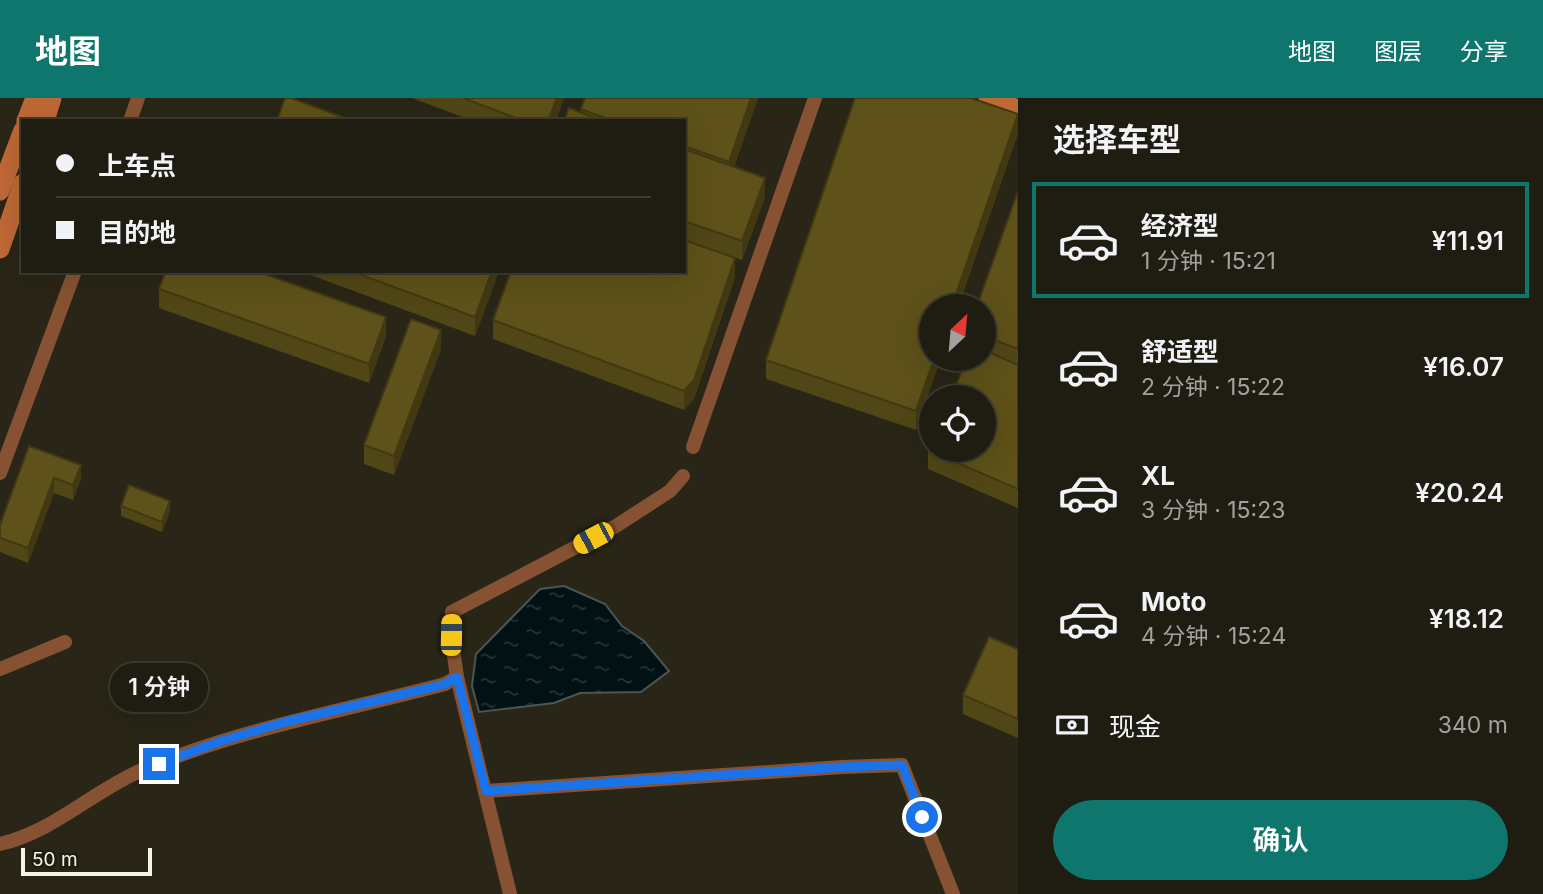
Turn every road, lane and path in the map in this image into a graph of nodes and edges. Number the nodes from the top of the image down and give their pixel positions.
1 (35, 98) edge
2 (52, 98) edge
3 (138, 98) edge
4 (816, 98) edge
5 (988, 98) edge
6 (1018, 108) edge
7 (27, 119) edge
8 (46, 119) edge
9 (131, 119) edge
10 (21, 135) edge
11 (21, 189) edge
12 (0, 191) edge
13 (0, 249) edge
14 (74, 273) edge
15 (693, 447) dead end
16 (0, 473) edge
17 (683, 476) dead end
18 (65, 642) dead end
19 (0, 669) edge
20 (457, 677) junction
21 (486, 791) junction
22 (0, 844) edge
23 (510, 894) edge
24 (953, 894) edge

1 - 7 main road
2 - 8 main road
3 - 9 street
4 - 15 street
5 - 6 main road
10 - 12 main road
11 - 13 main road
14 - 16 street
17 - 20 street
18 - 19 street
20 - 21 street
20 - 22 street
21 - 23 street
21 - 24 street

